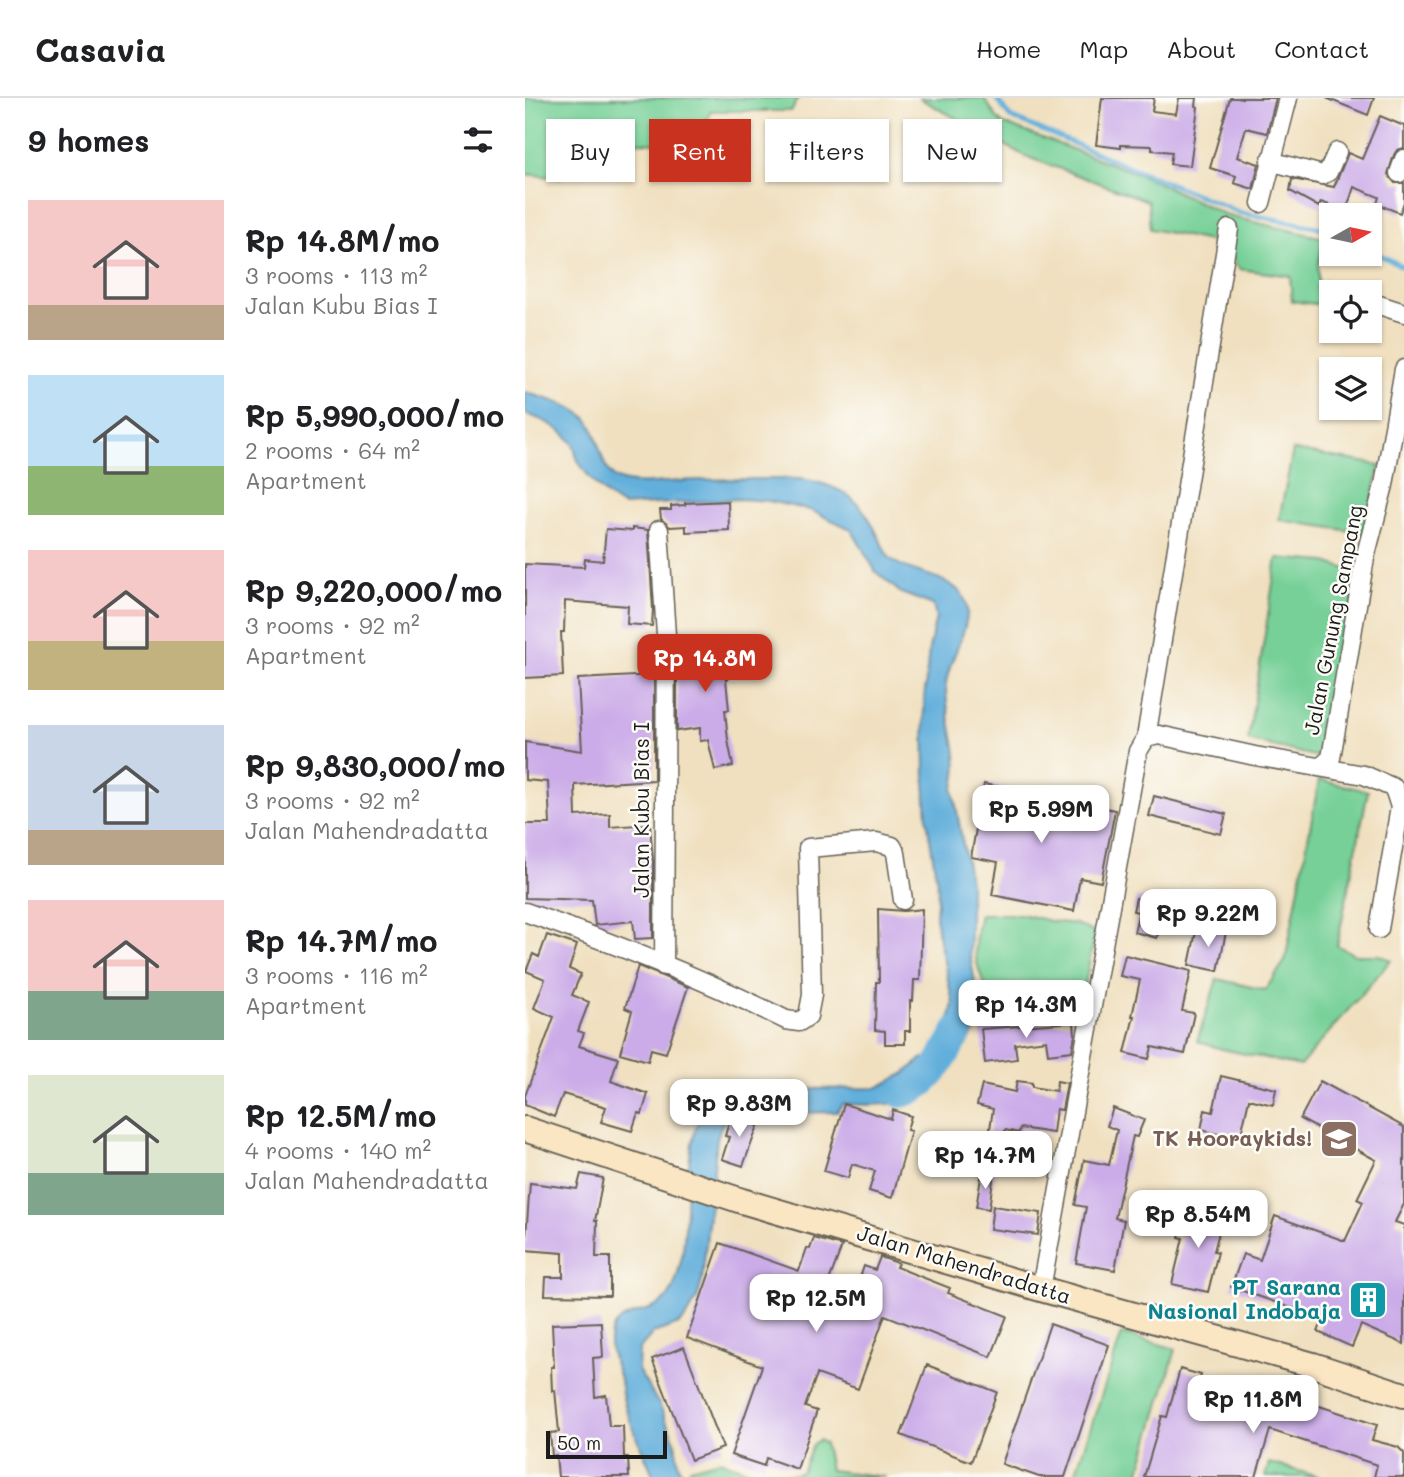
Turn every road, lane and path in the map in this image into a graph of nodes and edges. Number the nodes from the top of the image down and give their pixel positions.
1 (1288, 98) edge
2 (1338, 152) dead end
3 (1270, 161) junction
4 (1261, 203) dead end
5 (1229, 229) dead end
6 (1382, 306) edge
7 (1404, 313) edge
8 (1404, 369) edge
9 (1401, 412) edge
10 (659, 530) dead end
11 (1146, 738) junction
12 (1321, 767) junction
13 (903, 900) dead end
14 (525, 912) edge
15 (1379, 929) dead end
16 (664, 966) junction
17 (525, 1129) edge
18 (1041, 1289) junction
19 (1404, 1395) edge

1 - 3 street
2 - 3 street
3 - 4 street
5 - 11 street
6 - 7 street
8 - 9 street, Jalan Gunung Sampang
9 - 12 street, Jalan Gunung Sampang
10 - 16 street, Jalan Kubu Bias I
11 - 12 street, Jalan Gunung Sampang
11 - 18 street
12 - 15 street
13 - 16 street
14 - 16 street
17 - 18 main road, Jalan Mahendradatta
18 - 19 main road, Jalan Mahendradatta

